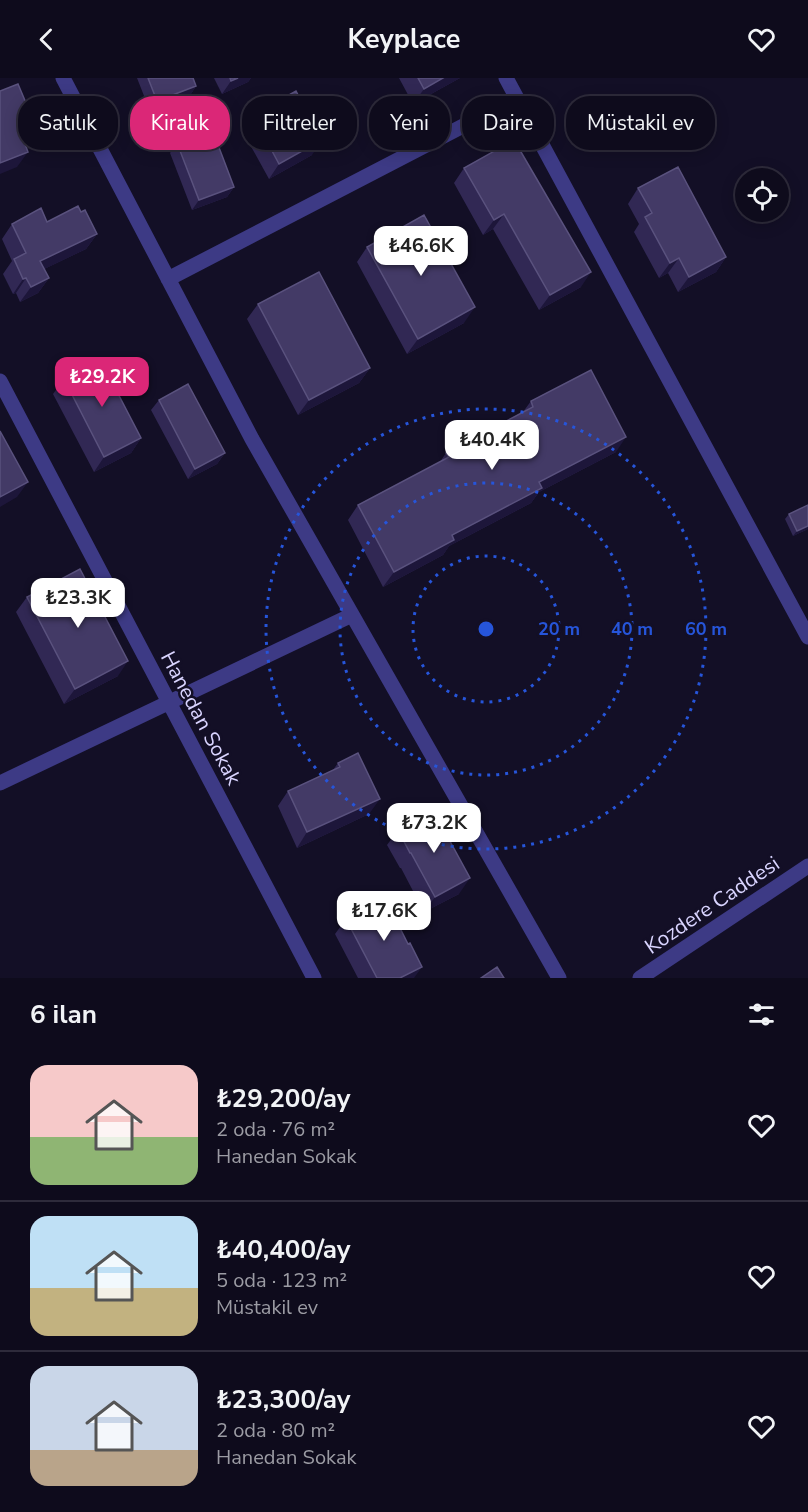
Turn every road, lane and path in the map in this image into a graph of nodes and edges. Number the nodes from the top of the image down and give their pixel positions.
1 (63, 78) edge
2 (506, 78) edge
3 (516, 96) edge
4 (462, 127) edge
5 (545, 150) edge
6 (168, 279) junction
7 (0, 381) edge
8 (352, 615) junction
9 (808, 637) edge
10 (169, 702) junction
11 (0, 783) edge
12 (808, 866) edge
13 (314, 978) edge
14 (559, 978) edge
15 (640, 978) edge

1 - 6 street
2 - 3 street
4 - 6 street
5 - 9 street
6 - 8 street
7 - 10 street, Hanedan Sokak
8 - 10 street
8 - 14 street
10 - 11 street
10 - 13 street, Hanedan Sokak
12 - 15 street, Kozdere Caddesi

